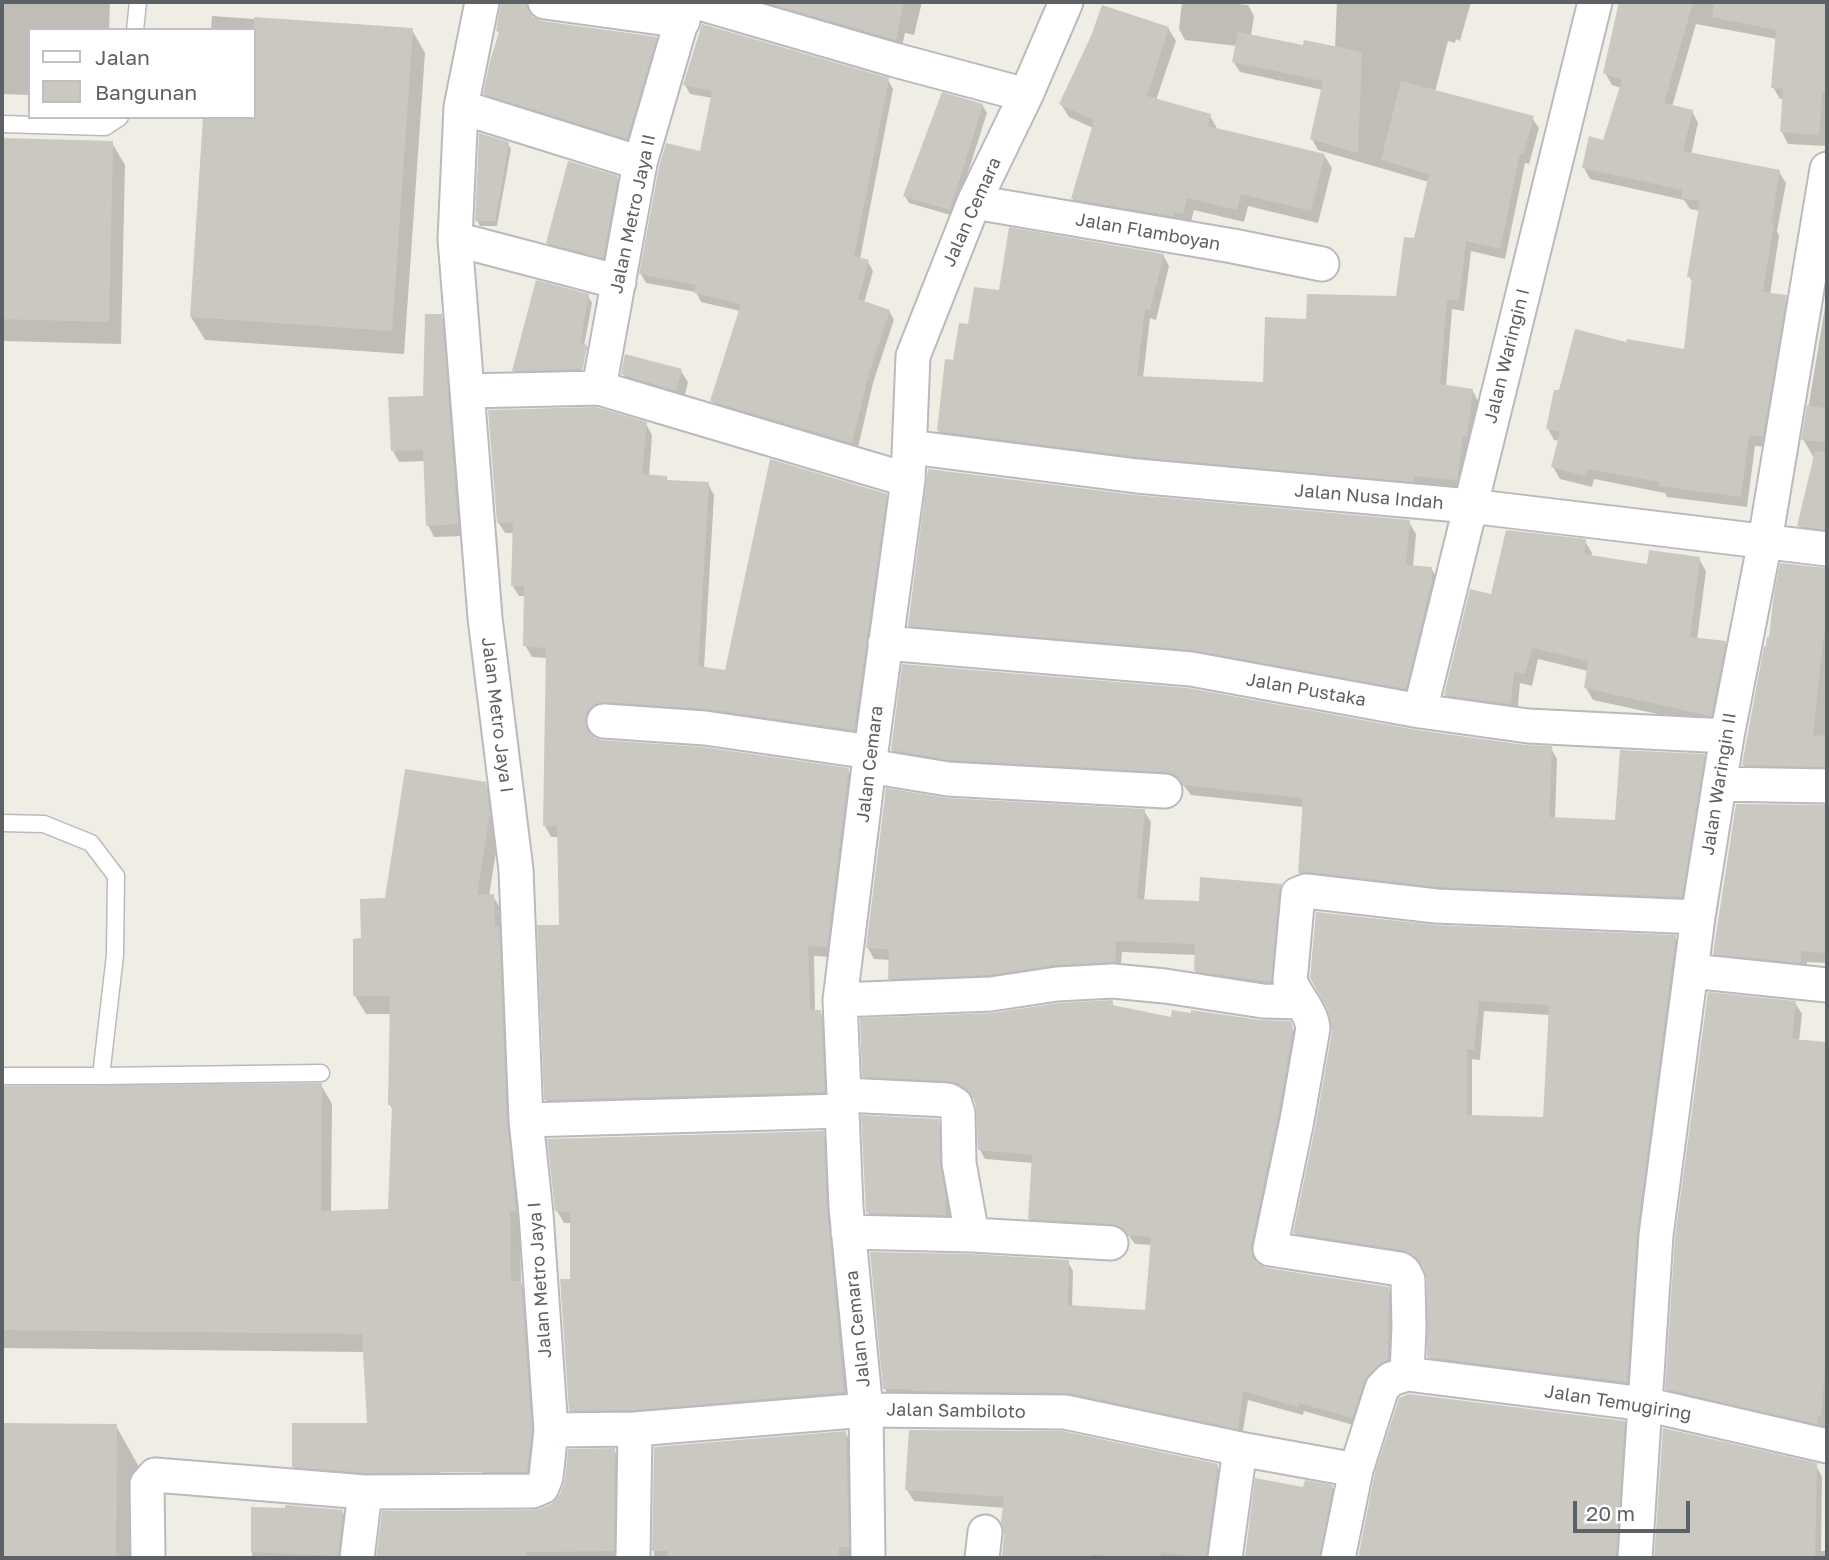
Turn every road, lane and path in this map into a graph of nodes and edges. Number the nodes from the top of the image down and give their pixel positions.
1 (138, 2) edge
2 (482, 2) edge
3 (545, 2) edge
4 (1066, 2) edge
5 (1595, 2) edge
6 (689, 8) edge
7 (135, 28) edge
8 (1026, 96) junction
9 (461, 107) junction
10 (117, 119) edge
11 (2, 124) edge
12 (640, 163) junction
13 (1827, 169) edge
14 (974, 202) junction
15 (455, 239) junction
16 (1322, 264) dead end
17 (619, 282) junction
18 (599, 388) junction
19 (467, 391) junction
20 (910, 447) junction
21 (908, 480) junction
22 (1470, 506) junction
23 (1765, 541) junction
24 (1827, 549) edge
25 (885, 643) junction
26 (1420, 711) junction
27 (604, 720) dead end
28 (1727, 736) junction
29 (870, 759) junction
30 (1719, 784) junction
31 (1827, 786) edge
32 (1165, 791) dead end
33 (2, 823) edge
34 (1698, 917) junction
35 (1691, 971) junction
36 (1827, 985) edge
37 (840, 1000) junction
38 (1302, 1002) junction
39 (321, 1073) dead end
40 (2, 1076) edge
41 (101, 1076) junction
42 (843, 1103) junction
43 (526, 1120) junction
44 (848, 1232) junction
45 (972, 1235) junction
46 (1111, 1243) dead end
47 (1407, 1374) junction
48 (1645, 1404) junction
49 (866, 1410) junction
50 (635, 1429) junction
51 (551, 1430) junction
52 (1827, 1446) edge
53 (1240, 1449) junction
54 (1356, 1470) junction
55 (365, 1492) junction
56 (148, 1558) edge
57 (357, 1558) edge
58 (634, 1558) edge
59 (868, 1558) edge
60 (1225, 1558) edge
61 (1338, 1558) edge
62 (1636, 1558) edge

1 - 7 lane
2 - 9 street, Jalan Metro Jaya I
3 - 6 street
4 - 8 street, Jalan Cemara
5 - 22 street, Jalan Waringin I
6 - 8 street
6 - 12 street, Jalan Metro Jaya II
8 - 14 street, Jalan Cemara
9 - 12 street
9 - 15 street, Jalan Metro Jaya I
10 - 11 lane
12 - 17 street, Jalan Metro Jaya II
13 - 23 street, Jalan Waringin II
14 - 16 street, Jalan Flamboyan
14 - 20 street, Jalan Cemara
15 - 17 street
15 - 19 street, Jalan Metro Jaya I
17 - 18 street, Jalan Metro Jaya II
18 - 19 street
18 - 21 street
19 - 43 street, Jalan Metro Jaya I
20 - 21 street, Jalan Cemara
20 - 22 street, Jalan Nusa Indah
21 - 25 street, Jalan Cemara
22 - 23 street, Jalan Nusa Indah
22 - 26 street, Jalan Waringin I
23 - 24 street, Jalan Nusa Indah
23 - 28 street, Jalan Waringin II
25 - 26 street, Jalan Pustaka
25 - 29 street, Jalan Cemara
26 - 28 street, Jalan Pustaka
27 - 29 street
28 - 30 street, Jalan Waringin II
29 - 32 street
29 - 37 street, Jalan Cemara
30 - 31 street
30 - 34 street, Jalan Waringin II
33 - 41 lane
34 - 35 street, Jalan Waringin II
34 - 38 street
35 - 36 street
35 - 48 street, Jalan Waringin II
37 - 38 street
37 - 42 street, Jalan Cemara
38 - 47 street
39 - 41 lane
40 - 41 lane
42 - 43 street
42 - 44 street, Jalan Cemara
42 - 45 street
43 - 51 street, Jalan Metro Jaya I
44 - 45 street
44 - 49 street, Jalan Cemara
45 - 46 street
47 - 48 street, Jalan Temugiring
47 - 54 street
48 - 52 street, Jalan Temugiring
48 - 62 street, Jalan Waringin II
49 - 50 street, Jalan Sambiloto
49 - 53 street, Jalan Sambiloto
49 - 59 street, Jalan Cemara
50 - 51 street, Jalan Sambiloto
50 - 58 street
51 - 55 street, Jalan Metro Jaya I
53 - 54 street, Jalan Sambiloto
53 - 60 street
54 - 61 street
55 - 56 street, Jalan Metro Jaya I
55 - 57 street

